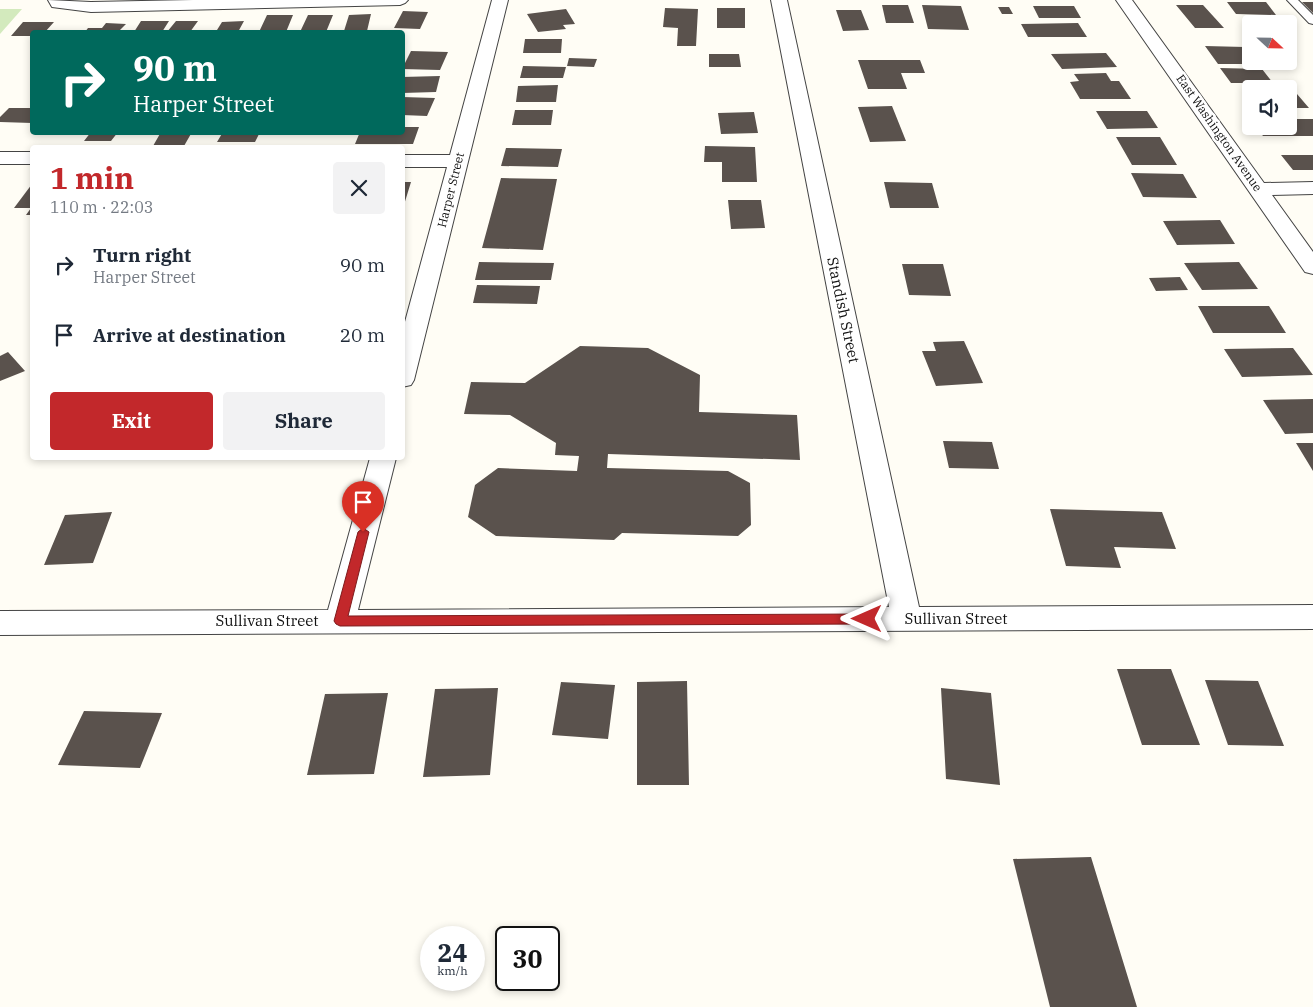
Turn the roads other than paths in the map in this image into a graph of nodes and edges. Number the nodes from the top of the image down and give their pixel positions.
1 (400, 0) edge
2 (500, 0) edge
3 (779, 0) edge
4 (1124, 0) edge
5 (1292, 0) edge
6 (57, 2) edge
7 (1313, 21) edge
8 (0, 158) edge
9 (30, 158) edge
10 (405, 161) edge
11 (459, 161) junction
12 (1258, 188) junction
13 (1313, 188) edge
14 (1313, 267) edge
15 (405, 368) edge
16 (382, 460) edge
17 (1313, 617) edge
18 (906, 619) junction
19 (340, 621) junction
20 (0, 623) edge

1 - 6 street
2 - 11 street, Harper Street
3 - 18 street, Standish Street
4 - 12 street, East Washington Avenue
5 - 7 lane
8 - 9 street
10 - 11 street
11 - 15 street, Harper Street
12 - 13 street
12 - 14 street, East Washington Avenue
16 - 19 street
17 - 18 street, Sullivan Street
18 - 19 street, Sullivan Street
19 - 20 street, Sullivan Street

